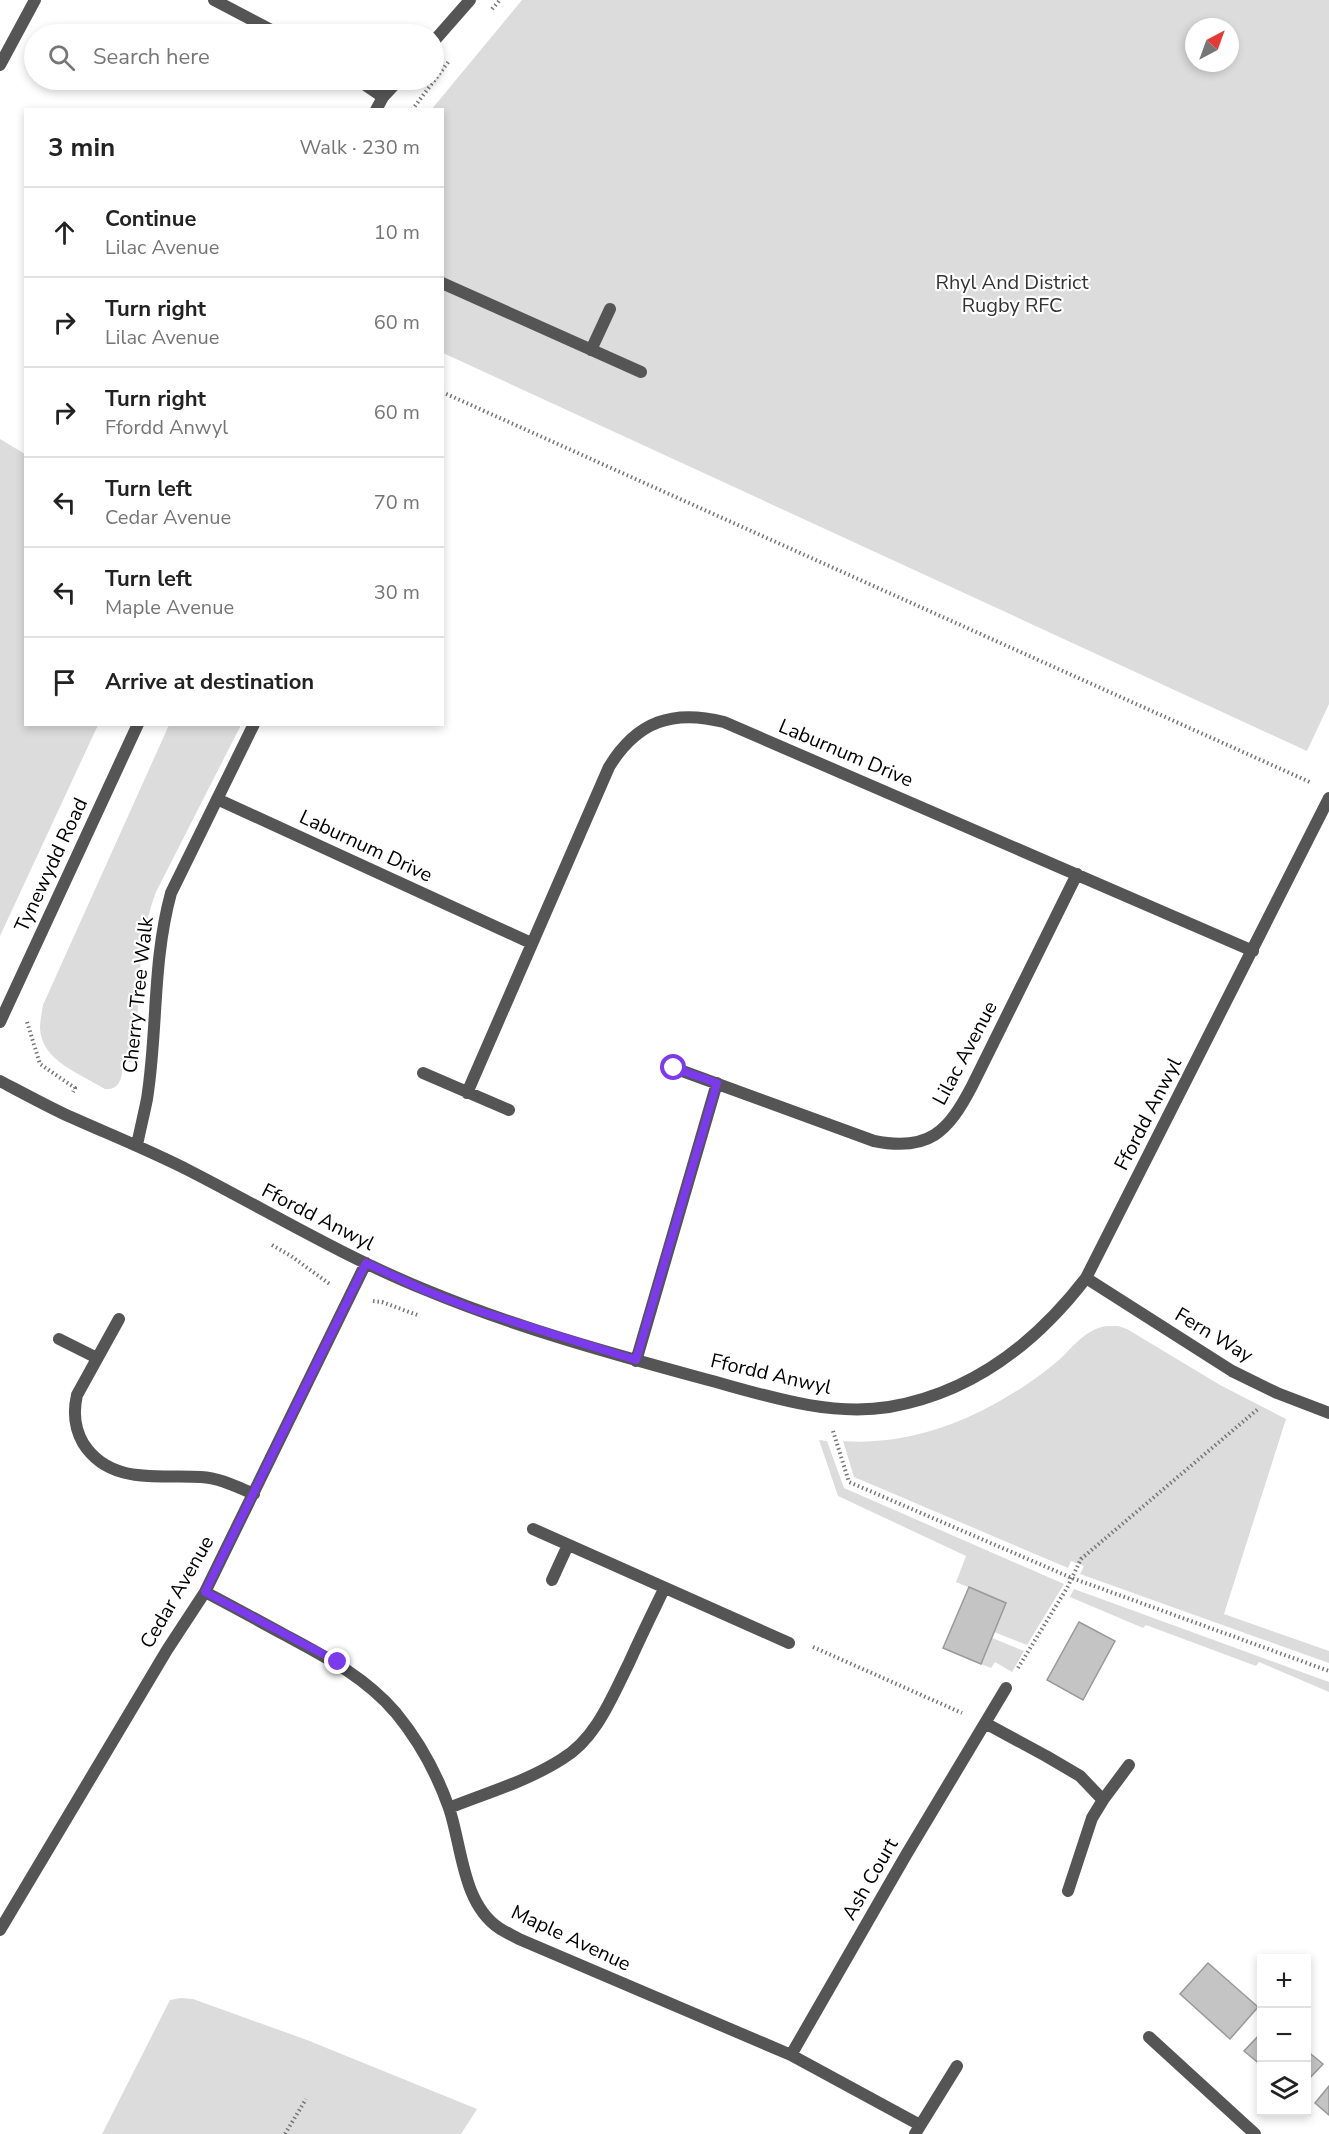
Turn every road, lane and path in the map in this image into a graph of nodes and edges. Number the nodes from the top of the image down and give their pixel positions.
1 (35, 0) edge
2 (214, 0) edge
3 (470, 0) edge
4 (260, 24) edge
5 (444, 30) edge
6 (0, 65) edge
7 (373, 90) edge
8 (390, 90) edge
9 (383, 97) junction
10 (377, 108) edge
11 (444, 284) edge
12 (610, 309) dead end
13 (591, 350) junction
14 (641, 372) dead end
15 (444, 393) edge
16 (137, 726) edge
17 (253, 726) edge
18 (1318, 786) dead end
19 (1329, 798) edge
20 (217, 799) junction
21 (1077, 874) junction
22 (531, 943) junction
23 (1253, 951) junction
24 (27, 1020) dead end
25 (0, 1022) edge
26 (674, 1068) dead end
27 (423, 1073) dead end
28 (0, 1081) edge
29 (717, 1083) junction
30 (467, 1093) junction
31 (509, 1110) dead end
32 (63, 1113) junction
33 (137, 1144) junction
34 (366, 1263) junction
35 (1086, 1278) junction
36 (119, 1318) dead end
37 (60, 1339) dead end
38 (97, 1358) junction
39 (636, 1360) junction
40 (1277, 1393) junction
41 (827, 1408) junction
42 (1329, 1413) edge
43 (254, 1494) junction
44 (532, 1529) dead end
45 (568, 1545) junction
46 (1072, 1578) junction
47 (552, 1580) dead end
48 (664, 1589) junction
49 (205, 1592) junction
50 (789, 1643) joint
51 (1329, 1671) edge
52 (1006, 1688) joint
53 (985, 1723) junction
54 (1129, 1765) dead end
55 (1103, 1800) junction
56 (449, 1808) junction
57 (1068, 1891) dead end
58 (0, 1930) edge
59 (1149, 2037) dead end
60 (791, 2055) junction
61 (957, 2066) dead end
62 (306, 2099) dead end
63 (918, 2130) edge
64 (285, 2134) edge
65 (1255, 2134) edge

1 - 6 street
2 - 4 street
3 - 5 street
7 - 9 street
8 - 9 street
9 - 10 street
11 - 13 street
12 - 13 street
13 - 14 street
15 - 18 path
16 - 25 street, Tynewydd Road
17 - 20 street, Cherry Tree Walk
19 - 23 street, Ffordd Anwyl
20 - 22 street, Laburnum Drive
20 - 33 street, Cherry Tree Walk
21 - 22 street, Laburnum Drive
21 - 23 street, Laburnum Drive
21 - 29 street, Lilac Avenue
22 - 30 street, Laburnum Drive
23 - 35 street, Ffordd Anwyl
24 - 32 path
26 - 29 street, Lilac Avenue
27 - 30 street
28 - 32 street, Ffordd Anwyl
29 - 39 street
30 - 31 street
32 - 33 street, Ffordd Anwyl
33 - 34 street, Ffordd Anwyl
34 - 39 street, Ffordd Anwyl
34 - 43 street, Cedar Avenue
35 - 40 street, Fern Way
35 - 41 street, Ffordd Anwyl
36 - 38 street
37 - 38 street
38 - 43 street
39 - 41 street, Ffordd Anwyl
40 - 42 street, Fern Way
40 - 46 path
41 - 46 path
43 - 49 street, Cedar Avenue
44 - 45 street
45 - 47 street
45 - 48 street
46 - 51 path
46 - 52 path
48 - 50 street
48 - 56 street
49 - 56 street, Maple Avenue
49 - 58 street, Cedar Avenue
50 - 53 path
52 - 53 street, Ash Court
53 - 55 street
53 - 60 street, Ash Court
54 - 55 street
55 - 57 street
56 - 60 street, Maple Avenue
59 - 65 street
60 - 63 street, Maple Avenue
61 - 63 street, Maple Avenue
62 - 64 path

